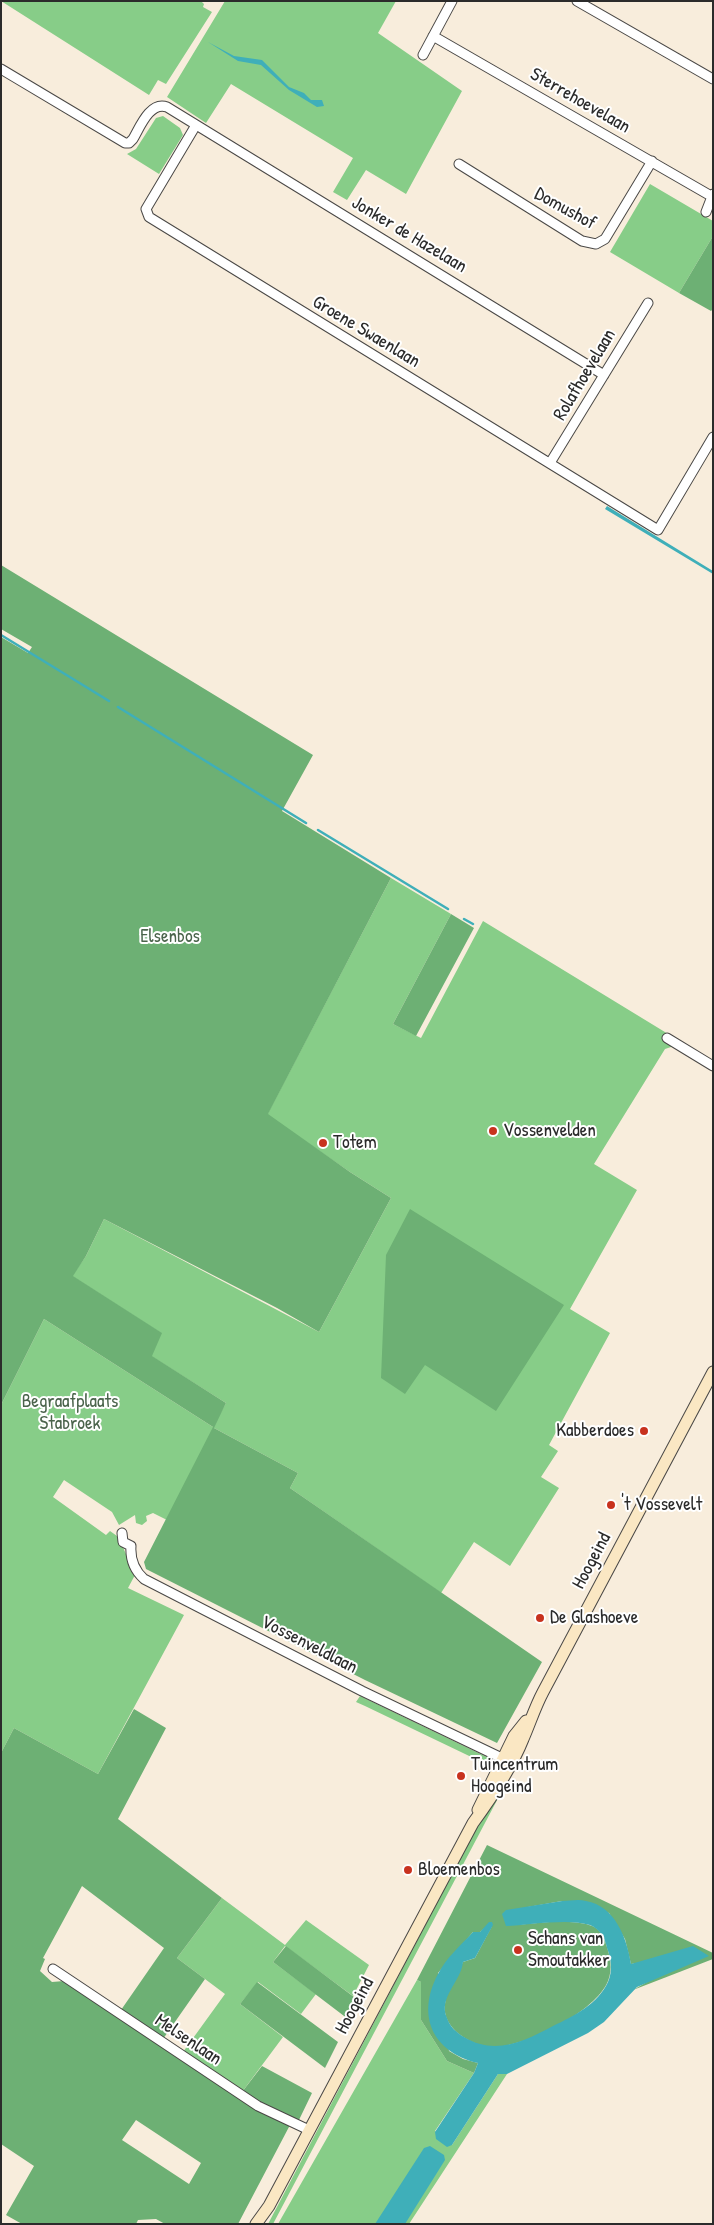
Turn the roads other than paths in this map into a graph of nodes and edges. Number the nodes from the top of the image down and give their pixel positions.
1 (452, 1) edge
2 (577, 1) edge
3 (433, 36) junction
4 (423, 55) dead end
5 (1, 69) edge
6 (713, 79) edge
7 (196, 125) junction
8 (652, 161) junction
9 (458, 164) dead end
10 (712, 195) edge
11 (706, 212) dead end
12 (648, 303) dead end
13 (604, 375) junction
14 (713, 437) edge
15 (550, 463) junction
16 (667, 1038) dead end
17 (713, 1066) edge
18 (713, 1372) edge
19 (122, 1533) dead end
20 (506, 1760) junction
21 (54, 1969) dead end
22 (309, 2130) junction
23 (269, 2206) junction
24 (256, 2224) edge
25 (264, 2224) edge

1 - 3 street
2 - 6 street
3 - 4 street
3 - 8 street, Sterrehoevelaan
5 - 7 street, Jonker de Hazelaan
7 - 13 street, Jonker de Hazelaan
7 - 15 street, Groene Swaenlaan
8 - 9 street, Domushof
8 - 10 street, Sterrehoevelaan
10 - 11 street, Sterrehoevelaan
12 - 13 street, Rolafhoevelaan
13 - 15 street, Rolafhoevelaan
14 - 15 street, Groene Swaenlaan
16 - 17 street
18 - 20 main road, Hoogeind
19 - 20 street, Vossenveldlaan
20 - 22 main road, Hoogeind
21 - 22 street, Melsenlaan
22 - 23 main road, Hoogeind
23 - 24 main road, Hoogeind
23 - 25 main road, Hoogeind

